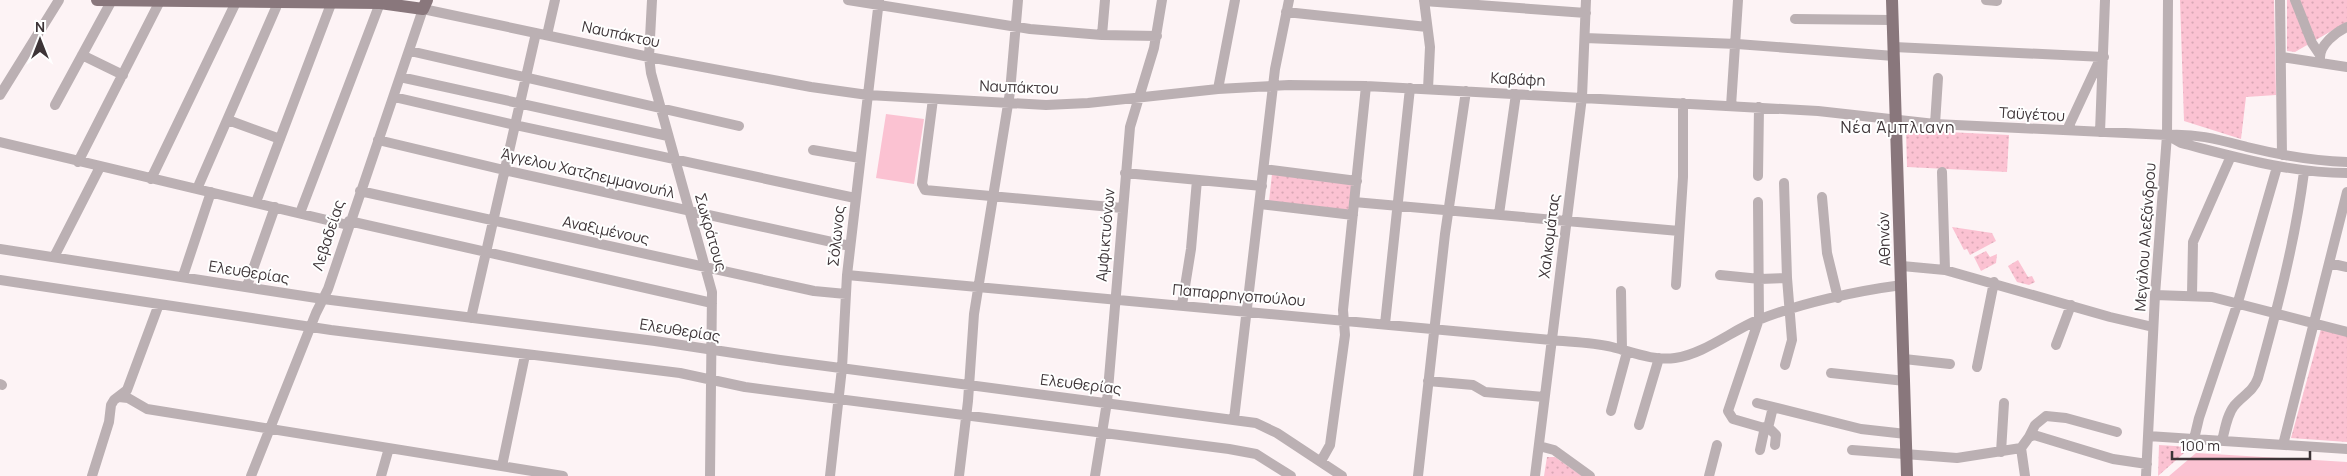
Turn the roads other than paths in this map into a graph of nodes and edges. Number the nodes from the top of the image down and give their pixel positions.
1 (59, 0) edge
2 (97, 0) edge
3 (112, 0) edge
4 (144, 0) edge
5 (555, 0) edge
6 (652, 0) edge
7 (848, 0) edge
8 (1018, 0) edge
9 (1105, 0) edge
10 (1162, 0) edge
11 (1234, 0) edge
12 (1288, 0) edge
13 (1424, 0) edge
14 (1586, 0) edge
15 (1738, 0) edge
16 (1892, 0) edge
17 (1986, 0) edge
18 (2105, 0) edge
19 (2168, 0) edge
20 (2280, 0) edge
21 (2295, 0) edge
22 (160, 1) edge
23 (1997, 1) edge
24 (236, 2) edge
25 (878, 2) edge
26 (278, 3) junction
27 (380, 3) junction
28 (331, 4) junction
29 (425, 4) edge
30 (1286, 12) junction
31 (1586, 12) junction
32 (1794, 19) dead end
33 (1892, 20) junction
34 (1016, 26) junction
35 (2347, 26) edge
36 (1427, 27) junction
37 (536, 33) junction
38 (547, 35) junction
39 (1102, 35) junction
40 (1157, 36) junction
41 (1585, 38) junction
42 (1737, 44) junction
43 (410, 51) junction
44 (1894, 52) junction
45 (82, 55) junction
46 (649, 56) junction
47 (2102, 57) junction
48 (2282, 57) junction
49 (2320, 59) junction
50 (2347, 67) edge
51 (123, 75) junction
52 (400, 77) junction
53 (526, 78) junction
54 (1938, 78) dead end
55 (1273, 85) junction
56 (1366, 86) junction
57 (1410, 88) junction
58 (1218, 89) junction
59 (1428, 89) junction
60 (1466, 91) junction
61 (1516, 94) junction
62 (0, 95) edge
63 (868, 95) junction
64 (394, 97) junction
65 (1138, 97) junction
66 (1582, 97) junction
67 (933, 99) junction
68 (55, 104) dead end
69 (520, 104) junction
70 (1008, 104) junction
71 (1684, 104) junction
72 (1731, 106) junction
73 (659, 107) junction
74 (1759, 107) junction
75 (1896, 119) junction
76 (228, 120) junction
77 (1935, 124) junction
78 (515, 125) junction
79 (739, 126) dead end
80 (2067, 130) junction
81 (2100, 132) junction
82 (2167, 135) junction
83 (668, 136) junction
84 (280, 139) junction
85 (378, 140) junction
86 (0, 142) edge
87 (813, 150) dead end
88 (2282, 155) junction
89 (2231, 156) junction
90 (860, 158) junction
91 (675, 160) junction
92 (78, 162) junction
93 (2347, 162) edge
94 (100, 167) junction
95 (2277, 167) junction
96 (504, 170) junction
97 (1264, 170) junction
98 (1942, 172) dead end
99 (2304, 172) junction
100 (1125, 173) junction
101 (2347, 173) edge
102 (1758, 176) dead end
103 (151, 179) junction
104 (1198, 180) junction
105 (1357, 181) junction
106 (1784, 183) dead end
107 (1262, 186) junction
108 (197, 189) junction
109 (211, 192) junction
110 (360, 192) junction
111 (2347, 192) edge
112 (992, 196) junction
113 (1822, 197) dead end
114 (856, 198) junction
115 (256, 202) junction
116 (1354, 202) junction
117 (1758, 202) dead end
118 (1260, 204) junction
119 (1398, 206) junction
120 (275, 207) junction
121 (1122, 208) junction
122 (1448, 210) junction
123 (690, 211) junction
124 (300, 213) junction
125 (1500, 214) junction
126 (1353, 215) junction
127 (493, 220) junction
128 (1566, 221) junction
129 (349, 223) junction
130 (1679, 232) junction
131 (850, 246) junction
132 (0, 249) edge
133 (485, 252) junction
134 (54, 258) junction
135 (2329, 262) junction
136 (1902, 266) junction
137 (706, 267) junction
138 (2347, 267) edge
139 (1945, 270) junction
140 (847, 275) junction
141 (1720, 275) dead end
142 (182, 276) junction
143 (1787, 278) junction
144 (1760, 279) junction
145 (0, 280) edge
146 (1994, 282) junction
147 (1676, 284) dead end
148 (1902, 285) junction
149 (247, 286) junction
150 (978, 287) junction
151 (1621, 291) dead end
152 (846, 294) junction
153 (2155, 295) junction
154 (2192, 295) junction
155 (1838, 298) junction
156 (323, 299) junction
157 (1115, 299) junction
158 (2238, 302) junction
159 (712, 303) junction
160 (160, 304) junction
161 (1182, 305) junction
162 (2071, 305) junction
163 (1789, 310) junction
164 (1248, 311) junction
165 (2276, 312) junction
166 (471, 318) junction
167 (1759, 319) junction
168 (1343, 320) junction
169 (2314, 323) junction
170 (1385, 324) junction
171 (2153, 326) junction
172 (310, 327) junction
173 (1434, 329) junction
174 (2347, 332) edge
175 (1551, 340) junction
176 (2056, 345) dead end
177 (712, 350) junction
178 (1624, 351) junction
179 (525, 355) junction
180 (1658, 358) junction
181 (1904, 359) junction
182 (1950, 364) dead end
183 (1785, 365) dead end
184 (1977, 367) dead end
185 (842, 368) junction
186 (1831, 373) dead end
187 (712, 381) junction
188 (1428, 381) junction
189 (1905, 381) junction
190 (969, 386) junction
191 (118, 396) junction
192 (1544, 397) junction
193 (840, 399) junction
194 (1107, 402) junction
195 (1757, 403) dead end
196 (2004, 403) dead end
197 (1773, 407) junction
198 (1611, 411) dead end
199 (966, 415) junction
200 (1234, 419) junction
201 (1639, 425) dead end
202 (1767, 428) junction
203 (271, 429) junction
204 (2117, 432) dead end
205 (1102, 433) junction
206 (1906, 434) junction
207 (2148, 436) junction
208 (2029, 437) junction
209 (2194, 439) junction
210 (2222, 441) junction
211 (1716, 445) dead end
212 (1775, 445) dead end
213 (2283, 445) junction
214 (1539, 446) junction
215 (389, 448) junction
216 (2021, 448) junction
217 (2347, 449) edge
218 (1760, 450) dead end
219 (1852, 450) dead end
220 (2001, 452) junction
221 (1906, 453) junction
222 (1321, 462) junction
223 (2147, 464) junction
224 (502, 466) junction
225 (92, 476) edge
226 (252, 476) edge
227 (381, 476) edge
228 (563, 476) edge
229 (710, 476) edge
230 (830, 476) edge
231 (959, 476) edge
232 (1095, 476) edge
233 (1291, 476) edge
234 (1342, 476) edge
235 (1418, 476) edge
236 (1535, 476) edge
237 (1590, 476) edge
238 (1709, 476) edge
239 (1907, 476) edge
240 (2025, 476) edge
241 (2146, 476) edge

1 - 62 street
2 - 3 main road, Ναυπάκτου
3 - 4 main road, Ναυπάκτου
3 - 45 street
4 - 22 main road, Ναυπάκτου
5 - 38 street
6 - 46 street, Σωκράτους
7 - 25 street
8 - 34 street
9 - 39 street
10 - 40 street, Αμφικτυόνων
11 - 58 street
12 - 30 street
13 - 31 street
13 - 36 street
14 - 31 street, Χαλκομάτας
15 - 42 street
16 - 33 main road, Αθηνών
17 - 23 street
18 - 47 street
19 - 82 street, Μεγάλου Αλεξάνδρου
20 - 48 street
21 - 49 street
22 - 24 main road, Ναυπάκτου
22 - 51 street
24 - 26 main road, Ναυπάκτου
24 - 103 street
25 - 34 street
25 - 63 street, Σόλωνος
26 - 28 main road, Ναυπάκτου
26 - 76 street
27 - 28 main road, Ναυπάκτου
27 - 29 main road, Ναυπάκτου
27 - 124 street
28 - 84 street
29 - 37 street, Ναυπάκτου
29 - 43 street, Λεβαδείας
30 - 36 street
30 - 55 street
31 - 41 street, Χαλκομάτας
32 - 33 street
33 - 44 main road, Αθηνών
34 - 39 street
34 - 70 street
35 - 49 street
36 - 59 street
37 - 38 street, Ναυπάκτου
37 - 53 street
38 - 46 street, Ναυπάκτου
39 - 40 street
40 - 65 street, Αμφικτυόνων
41 - 42 street
41 - 66 street, Χαλκομάτας
42 - 44 street
42 - 72 street
43 - 52 street, Λεβαδείας
43 - 53 street
44 - 47 street
44 - 75 main road, Αθηνών
45 - 51 street
45 - 68 street
46 - 63 street, Ναυπάκτου
46 - 73 street, Σωκράτους
47 - 80 street
47 - 81 street
48 - 49 street
48 - 88 street
49 - 50 street
51 - 92 street
52 - 64 street, Λεβαδείας
52 - 69 street
53 - 69 street
53 - 73 street
54 - 77 street
55 - 56 street, Καβάφη
55 - 58 street, Καβάφη
55 - 97 street
56 - 57 street, Καβάφη
56 - 105 street
57 - 59 street, Καβάφη
57 - 119 street
58 - 65 street, Καβάφη
59 - 60 street, Καβάφη
60 - 61 street, Καβάφη
60 - 122 street
61 - 66 street, Καβάφη
61 - 125 street
63 - 67 street, Ναυπάκτου
63 - 90 street, Σόλωνος
64 - 78 street
64 - 85 street, Λεβαδείας
65 - 70 street, Ναυπάκτου
65 - 100 street, Αμφικτυόνων
66 - 71 street, Καβάφη
66 - 128 street, Χαλκομάτας
67 - 70 street, Ναυπάκτου
67 - 112 street
69 - 78 street
69 - 83 street
70 - 112 street
71 - 72 street, Καβάφη
71 - 130 street
72 - 74 street, Καβάφη
73 - 79 street
73 - 83 street, Σωκράτους
74 - 75 street, Καβάφη
74 - 102 street
75 - 77 street, Ταϋγέτου
75 - 136 main road, Αθηνών
76 - 84 street
76 - 108 street
77 - 80 street, Ταϋγέτου
78 - 91 street
78 - 96 street
80 - 81 street, Ταϋγέτου
81 - 82 street, Ταϋγέτου
82 - 88 street, Ταϋγέτου
82 - 89 street, Ταϋγέτου
82 - 153 street, Μεγάλου Αλεξάνδρου
83 - 91 street, Σωκράτους
84 - 115 street
85 - 96 street, Άγγελου Χατζηεμμανουήλ
85 - 110 street, Λεβαδείας
86 - 92 street
87 - 90 street
88 - 93 street, Ταϋγέτου
89 - 95 street, Ταϋγέτου
89 - 154 street
90 - 114 street, Σόλωνος
91 - 114 street
91 - 123 street, Σωκράτους
92 - 94 street
94 - 103 street
94 - 134 street
95 - 99 street, Ταϋγέτου
95 - 158 street
96 - 123 street, Άγγελου Χατζηεμμανουήλ
96 - 127 street
97 - 105 street
97 - 107 street
98 - 139 street
99 - 101 street, Ταϋγέτου
99 - 165 street
100 - 104 street
100 - 121 street, Αμφικτυόνων
103 - 108 street
104 - 107 street
104 - 161 street
105 - 116 street
106 - 143 street
107 - 118 street
108 - 109 street
109 - 115 street
109 - 142 street
110 - 127 street, Αναξιμένους
110 - 129 street, Λεβαδείας
111 - 135 street
112 - 121 street
112 - 150 street
113 - 155 street
114 - 131 street, Σόλωνος
115 - 120 street
116 - 119 street
116 - 126 street
117 - 144 street
118 - 126 street
118 - 164 street
119 - 122 street
119 - 170 street
120 - 124 street
120 - 149 street
121 - 157 street, Αμφικτυόνων
122 - 125 street
122 - 173 street
123 - 131 street, Άγγελου Χατζηεμμανουήλ
123 - 137 street, Σωκράτους
124 - 129 street
125 - 128 street
126 - 168 street
127 - 133 street
127 - 137 street, Αναξιμένους
128 - 130 street
128 - 175 street, Χαλκομάτας
129 - 133 street
129 - 156 street, Λεβαδείας
130 - 147 street
131 - 140 street, Σόλωνος
132 - 134 street, Ελευθερίας
133 - 159 street
133 - 166 street
134 - 142 street, Ελευθερίας
135 - 138 street
135 - 169 street
136 - 139 street
136 - 148 main road, Αθηνών
137 - 152 street, Αναξιμένους
137 - 159 street, Σωκράτους
139 - 146 street
140 - 150 street, Παπαρρηγοπούλου
140 - 152 street, Σόλωνος
141 - 144 street
142 - 149 street, Ελευθερίας
143 - 144 street
143 - 163 street
144 - 167 street
145 - 160 street
146 - 162 street
146 - 184 street
148 - 155 street, Παπαρρηγοπούλου
148 - 181 main road, Αθηνών
149 - 156 street, Ελευθερίας
150 - 157 street, Παπαρρηγοπούλου
150 - 190 street
151 - 178 street
152 - 185 street, Σόλωνος
153 - 154 street
153 - 171 street, Μεγάλου Αλεξάνδρου
154 - 158 street
155 - 163 street, Παπαρρηγοπούλου
156 - 166 street, Ελευθερίας
156 - 172 street, Λεβαδείας
157 - 161 street, Παπαρρηγοπούλου
157 - 194 street, Αμφικτυόνων
158 - 165 street
158 - 209 street
159 - 177 street, Σωκράτους
160 - 172 street
160 - 191 street
161 - 164 street, Παπαρρηγοπούλου
162 - 171 street
162 - 176 street
163 - 167 street, Παπαρρηγοπούλου
163 - 183 street
164 - 168 street, Παπαρρηγοπούλου
164 - 200 street
165 - 169 street
165 - 210 street
166 - 177 street, Ελευθερίας
167 - 180 street, Παπαρρηγοπούλου
167 - 202 street
168 - 170 street, Παπαρρηγοπούλου
168 - 222 street
169 - 174 street
169 - 213 street
170 - 173 street, Παπαρρηγοπούλου
171 - 207 street, Μεγάλου Αλεξάνδρου
172 - 179 street
172 - 203 street, Λεβαδείας
173 - 175 street, Παπαρρηγοπούλου
173 - 188 street
175 - 178 street, Παπαρρηγοπούλου
175 - 192 street, Χαλκομάτας
177 - 185 street, Ελευθερίας
177 - 187 street, Σωκράτους
178 - 180 street, Παπαρρηγοπούλου
178 - 198 street
179 - 187 street
179 - 224 street
180 - 201 street
181 - 182 street
181 - 189 main road, Αθηνών
185 - 190 street, Ελευθερίας
185 - 193 street, Σόλωνος
186 - 189 street
187 - 193 street
187 - 229 street, Σωκράτους
188 - 192 street
188 - 235 street
189 - 206 main road, Αθηνών
190 - 194 street, Ελευθερίας
190 - 199 street
191 - 203 street
191 - 225 street
192 - 214 street, Χαλκομάτας
193 - 199 street
193 - 230 street, Σόλωνος
194 - 200 street, Ελευθερίας
194 - 205 street, Αμφικτυόνων
195 - 197 street
196 - 220 street
197 - 202 street
197 - 206 street
199 - 205 street
199 - 231 street
200 - 222 street, Ελευθερίας
202 - 212 street
202 - 218 street
203 - 215 street
203 - 226 street, Λεβαδείας
204 - 208 street
205 - 232 street, Αμφικτυόνων
205 - 233 street
206 - 221 main road, Αθηνών
207 - 209 street
207 - 223 street, Μεγάλου Αλεξάνδρου
208 - 216 street
208 - 223 street
209 - 210 street
210 - 213 street
211 - 238 street
213 - 217 street
214 - 236 street, Χαλκομάτας
214 - 237 street
215 - 224 street
215 - 227 street
216 - 220 street
216 - 240 street
219 - 221 street
220 - 221 street
221 - 239 main road, Αθηνών
222 - 234 street, Ελευθερίας
223 - 241 street, Μεγάλου Αλεξάνδρου
224 - 228 street

